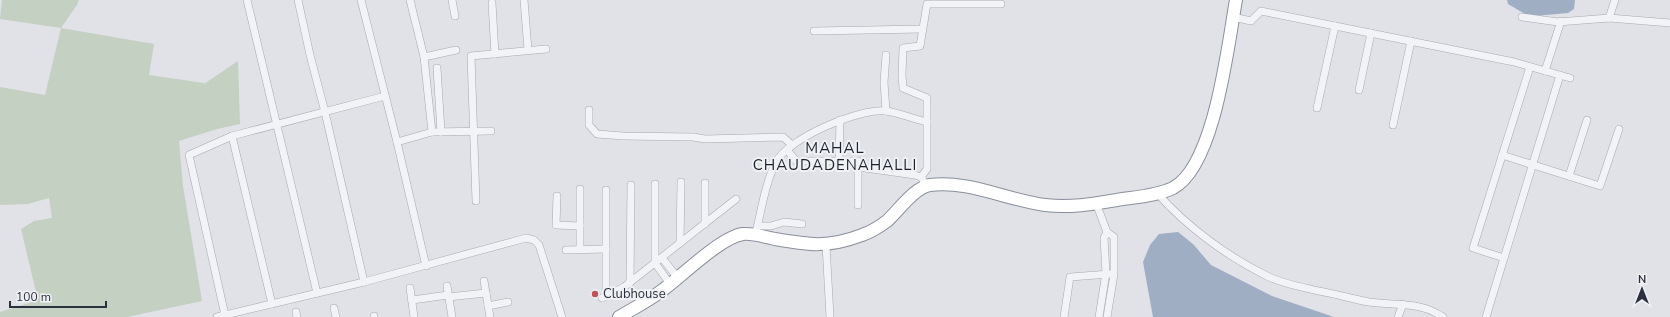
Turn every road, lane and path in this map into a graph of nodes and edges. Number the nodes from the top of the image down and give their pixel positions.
1 (247, 0) edge
2 (298, 0) edge
3 (361, 0) edge
4 (410, 0) edge
5 (452, 0) edge
6 (524, 0) edge
7 (1236, 0) edge
8 (1615, 0) edge
9 (492, 3) dead end
10 (1001, 4) dead end
11 (455, 16) dead end
12 (1233, 17) junction
13 (1522, 17) dead end
14 (1609, 18) junction
15 (1561, 22) junction
16 (1670, 23) edge
17 (1335, 26) junction
18 (922, 29) junction
19 (814, 31) dead end
20 (1371, 33) junction
21 (1411, 41) junction
22 (546, 48) dead end
23 (456, 50) dead end
24 (528, 50) junction
25 (495, 54) junction
26 (886, 55) dead end
27 (424, 56) junction
28 (1530, 67) junction
29 (437, 68) dead end
30 (1545, 71) junction
31 (1560, 75) junction
32 (1570, 78) dead end
33 (1360, 90) dead end
34 (384, 96) junction
35 (1318, 108) dead end
36 (589, 110) dead end
37 (886, 111) junction
38 (325, 112) junction
39 (840, 120) junction
40 (1587, 120) dead end
41 (927, 122) junction
42 (276, 124) junction
43 (1393, 125) dead end
44 (1619, 128) dead end
45 (491, 131) dead end
46 (432, 132) junction
47 (441, 132) junction
48 (473, 132) junction
49 (232, 136) junction
50 (397, 142) junction
51 (790, 148) junction
52 (1502, 155) junction
53 (839, 161) junction
54 (1533, 165) junction
55 (858, 167) junction
56 (1569, 176) junction
57 (924, 181) junction
58 (681, 182) dead end
59 (705, 183) dead end
60 (631, 184) dead end
61 (655, 184) dead end
62 (580, 189) dead end
63 (606, 190) dead end
64 (1157, 193) junction
65 (557, 196) dead end
66 (736, 199) dead end
67 (476, 201) dead end
68 (1096, 203) junction
69 (858, 205) dead end
70 (705, 224) junction
71 (802, 224) dead end
72 (580, 226) junction
73 (756, 231) junction
74 (1107, 232) junction
75 (680, 243) junction
76 (826, 245) junction
77 (580, 249) junction
78 (606, 249) junction
79 (566, 250) dead end
80 (662, 258) junction
81 (1504, 258) junction
82 (655, 263) junction
83 (426, 266) junction
84 (1106, 273) junction
85 (1114, 274) junction
86 (674, 281) junction
87 (364, 282) junction
88 (484, 282) dead end
89 (630, 282) junction
90 (447, 286) dead end
91 (410, 288) dead end
92 (317, 293) junction
93 (486, 293) junction
94 (448, 296) junction
95 (412, 300) junction
96 (508, 302) dead end
97 (272, 304) junction
98 (1403, 304) junction
99 (488, 306) junction
100 (334, 308) dead end
101 (244, 314) edge
102 (225, 315) junction
103 (217, 317) edge
104 (336, 317) edge
105 (414, 317) edge
106 (452, 317) edge
107 (490, 317) edge
108 (562, 317) edge
109 (619, 317) edge
110 (830, 317) edge
111 (1064, 317) edge
112 (1100, 317) edge
113 (1107, 317) edge
114 (1398, 317) edge
115 (1443, 317) edge
116 (1486, 317) edge

1 - 42 street
2 - 38 street
3 - 34 street
4 - 27 street
5 - 11 street
6 - 24 street
7 - 12 highway
8 - 14 street
9 - 25 street
10 - 18 street
12 - 17 street
12 - 64 highway
13 - 15 street
14 - 15 street
14 - 16 street
15 - 30 street
17 - 20 street
17 - 35 street
18 - 19 street
18 - 41 street
20 - 21 street
20 - 33 street
21 - 28 street
21 - 43 street
22 - 24 street
23 - 27 street
24 - 25 street
25 - 48 street
26 - 37 street
27 - 46 street
28 - 30 street
28 - 52 street
29 - 47 street
30 - 31 street
31 - 32 street
31 - 54 street
34 - 38 street
34 - 50 street
36 - 51 street
37 - 39 street
37 - 41 street
38 - 42 street
38 - 87 street
39 - 51 street
39 - 53 street
40 - 56 street
41 - 57 street
42 - 49 street
42 - 92 street
44 - 56 street
45 - 48 street
46 - 47 street
46 - 50 street
47 - 48 street
48 - 67 street
49 - 97 street
49 - 102 street
50 - 83 street
51 - 53 street
51 - 73 street
52 - 54 street
52 - 81 street
53 - 55 street
54 - 56 street
54 - 81 street
55 - 57 street
55 - 69 street
57 - 68 highway
57 - 76 highway
58 - 75 street
59 - 70 street
60 - 89 street
61 - 82 street
62 - 72 street
63 - 78 street
64 - 68 highway
64 - 98 street
65 - 72 street
66 - 70 street
68 - 74 street
70 - 75 street
71 - 73 street
72 - 77 street
73 - 76 highway
73 - 86 highway
74 - 84 street
74 - 85 street
75 - 80 street
76 - 110 street
77 - 78 street
77 - 79 street
78 - 89 street
80 - 82 street
80 - 86 street
81 - 116 street
82 - 86 street
82 - 89 street
83 - 87 street
83 - 108 street
84 - 85 street
84 - 111 street
84 - 112 street
85 - 113 street
86 - 109 highway
87 - 92 street
88 - 93 street
90 - 94 street
91 - 95 street
92 - 97 street
93 - 94 street
93 - 99 street
94 - 95 street
94 - 106 street
95 - 105 street
96 - 99 street
97 - 101 street
98 - 114 street
98 - 115 street
99 - 107 street
100 - 104 street
101 - 102 street
102 - 103 street

